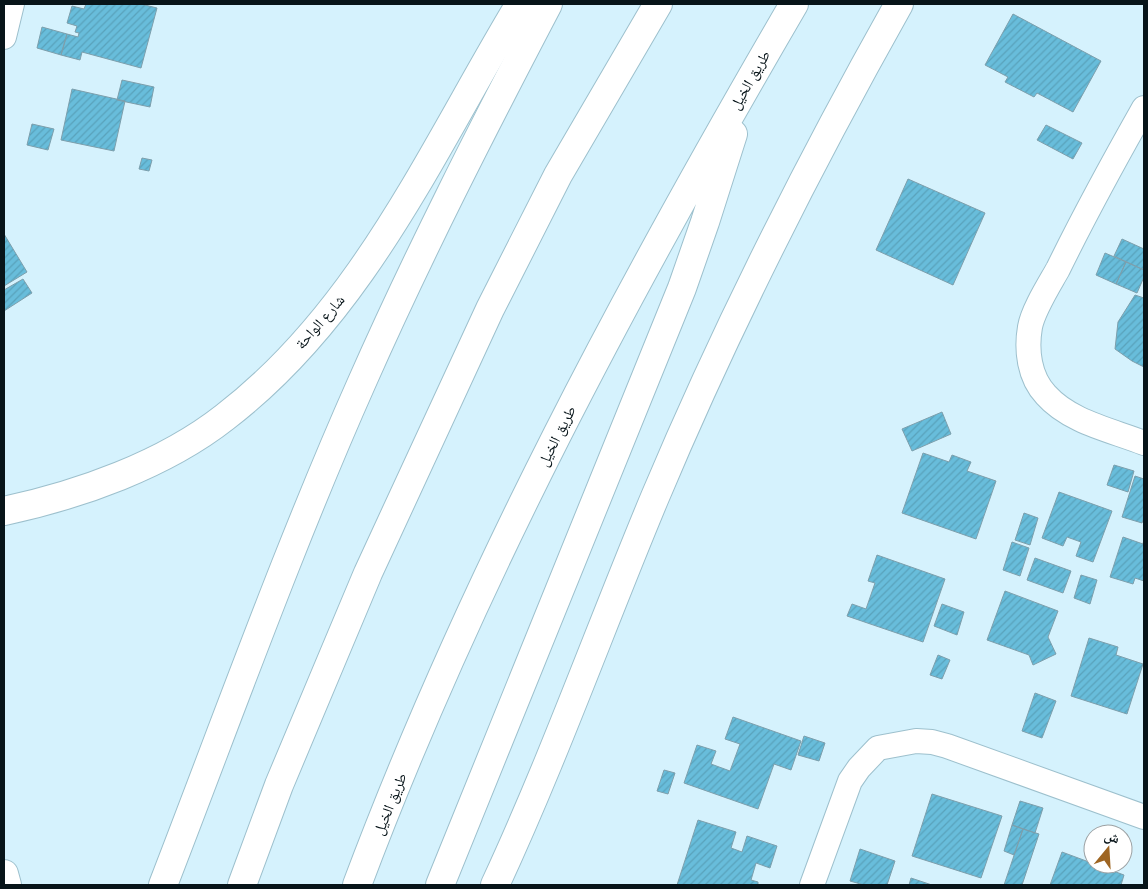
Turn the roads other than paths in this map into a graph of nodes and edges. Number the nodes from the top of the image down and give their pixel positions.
1 (12, 4) edge
2 (520, 4) edge
3 (548, 4) edge
4 (658, 4) edge
5 (794, 4) edge
6 (899, 4) edge
7 (4, 38) edge
8 (746, 87) junction
9 (1144, 108) edge
10 (1144, 443) edge
11 (4, 511) edge
12 (1144, 816) edge
13 (4, 874) edge
14 (164, 878) edge
15 (7, 885) edge
16 (242, 885) edge
17 (357, 885) edge
18 (440, 885) edge
19 (496, 885) edge
20 (812, 885) edge

1 - 7 street
2 - 11 main road, شارع الواحة
3 - 14 main road
4 - 16 main road
5 - 8 main road, طريق الخيل
6 - 19 main road
8 - 17 main road, طريق الخيل
8 - 18 main road
9 - 10 street
12 - 20 street
13 - 15 main road

